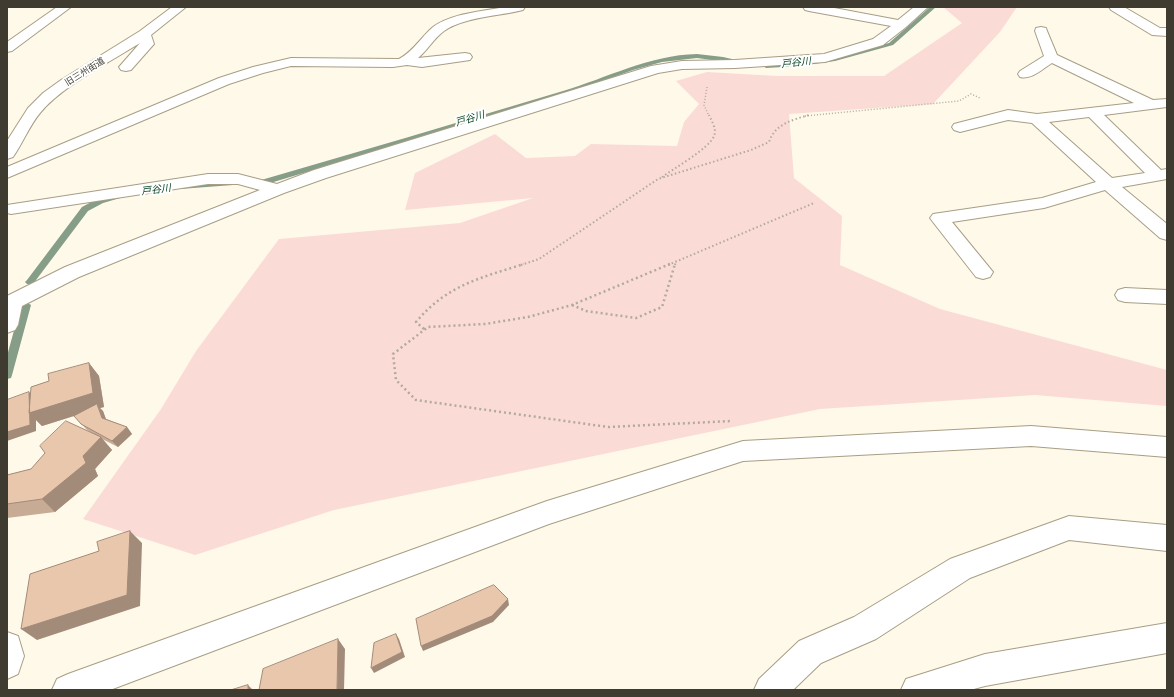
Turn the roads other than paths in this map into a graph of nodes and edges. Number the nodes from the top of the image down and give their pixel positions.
1 (65, 7) edge
2 (180, 7) edge
3 (519, 7) edge
4 (809, 7) edge
5 (922, 7) edge
6 (1115, 7) edge
7 (902, 24) junction
8 (1041, 31) dead end
9 (1162, 32) edge
10 (7, 34) edge
11 (27, 34) junction
12 (146, 34) junction
13 (1167, 42) edge
14 (7, 48) edge
15 (465, 57) dead end
16 (1051, 57) junction
17 (406, 61) junction
18 (126, 68) dead end
19 (1025, 74) dead end
20 (1167, 103) edge
21 (1149, 104) junction
22 (1092, 112) junction
23 (1037, 118) junction
24 (960, 127) dead end
25 (7, 154) edge
26 (7, 173) edge
27 (1162, 174) edge
28 (1108, 184) junction
29 (266, 185) junction
30 (8, 214) edge
31 (1167, 234) edge
32 (983, 272) dead end
33 (1125, 295) dead end
34 (1167, 297) edge
35 (9, 304) edge
36 (7, 325) edge
37 (1167, 447) edge
38 (1167, 538) edge
39 (1167, 638) edge
40 (7, 647) edge
41 (7, 663) edge
42 (68, 690) edge
43 (770, 690) edge
44 (917, 690) edge

1 - 11 street
2 - 12 street, 旧三州街道
3 - 17 street
4 - 7 street
5 - 7 street
6 - 9 street
7 - 29 street
8 - 16 street
9 - 13 street
10 - 11 street
11 - 14 street
12 - 18 street
12 - 25 street, 旧三州街道
15 - 17 street
16 - 19 street
16 - 21 street
17 - 26 street
20 - 21 street
21 - 22 street
22 - 23 street
22 - 27 street
23 - 24 street
23 - 28 street
27 - 28 street
28 - 31 street
28 - 32 street
29 - 30 street
29 - 35 street
33 - 34 street
35 - 36 street
37 - 42 street
38 - 43 street
39 - 44 street
40 - 41 street

